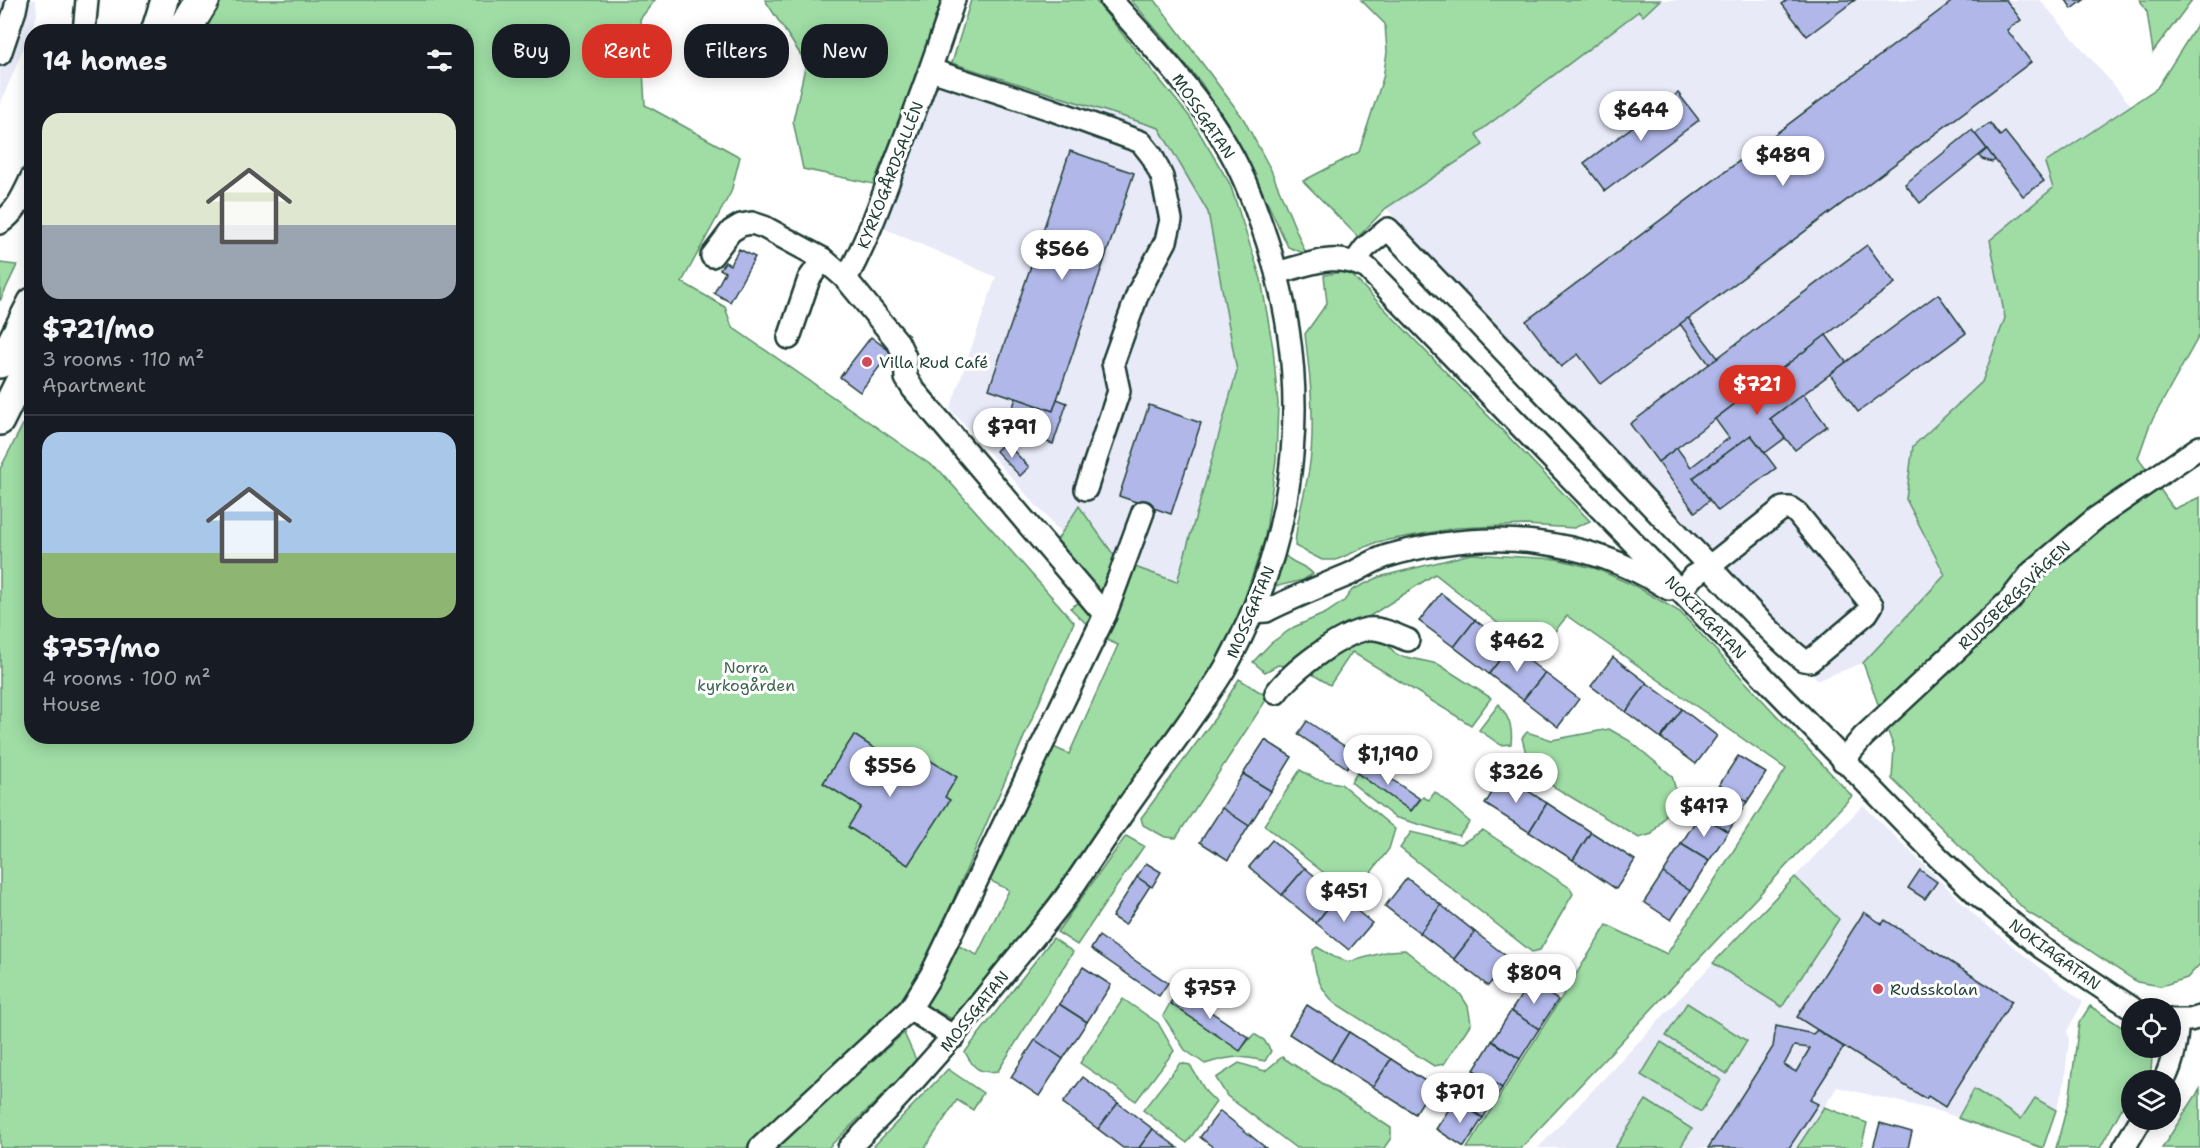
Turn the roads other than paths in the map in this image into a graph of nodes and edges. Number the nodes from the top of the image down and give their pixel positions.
1 (17, 0) edge
2 (87, 0) edge
3 (165, 0) edge
4 (187, 0) edge
5 (203, 0) edge
6 (954, 0) edge
7 (1111, 0) edge
8 (85, 24) edge
9 (158, 24) edge
10 (180, 24) edge
11 (188, 24) edge
12 (0, 53) edge
13 (931, 70) junction
14 (24, 194) edge
15 (0, 224) edge
16 (712, 256) dead end
17 (823, 259) junction
18 (1355, 262) junction
19 (1277, 273) junction
20 (846, 279) junction
21 (24, 318) edge
22 (789, 338) dead end
23 (0, 364) edge
24 (24, 372) edge
25 (0, 421) edge
26 (2200, 447) edge
27 (1086, 489) dead end
28 (1143, 512) dead end
29 (1710, 566) junction
30 (1681, 591) junction
31 (1697, 607) junction
32 (1253, 612) junction
33 (1105, 615) junction
34 (1408, 640) dead end
35 (1276, 693) dead end
36 (1843, 761) junction
37 (2121, 1001) edge
38 (910, 1009) junction
39 (2200, 1017) edge
40 (2181, 1020) edge
41 (954, 1037) junction
42 (2135, 1130) edge
43 (760, 1148) edge
44 (849, 1148) edge
45 (2124, 1148) edge

1 - 12 street
2 - 8 street
3 - 9 main road
4 - 10 main road
5 - 11 highway
6 - 13 street, KYRKOGÅRDSALLÉN
7 - 19 street, MOSSGATAN
13 - 20 street, KYRKOGÅRDSALLÉN
13 - 27 street
14 - 15 street
16 - 17 street
17 - 20 street
17 - 22 street
18 - 19 street
18 - 29 street
18 - 30 street, NOKIAGATAN
19 - 32 street, MOSSGATAN
20 - 33 street
21 - 23 main road
24 - 25 main road
26 - 36 street, RUDSBERGSVÄGEN
28 - 33 street
29 - 29 street
29 - 30 street
30 - 31 street, NOKIAGATAN
31 - 32 street
31 - 36 street, NOKIAGATAN
32 - 41 street, MOSSGATAN
33 - 38 street
34 - 35 street
36 - 37 street, NOKIAGATAN
38 - 41 street
38 - 43 street
39 - 40 street
41 - 44 street, MOSSGATAN
42 - 45 street

